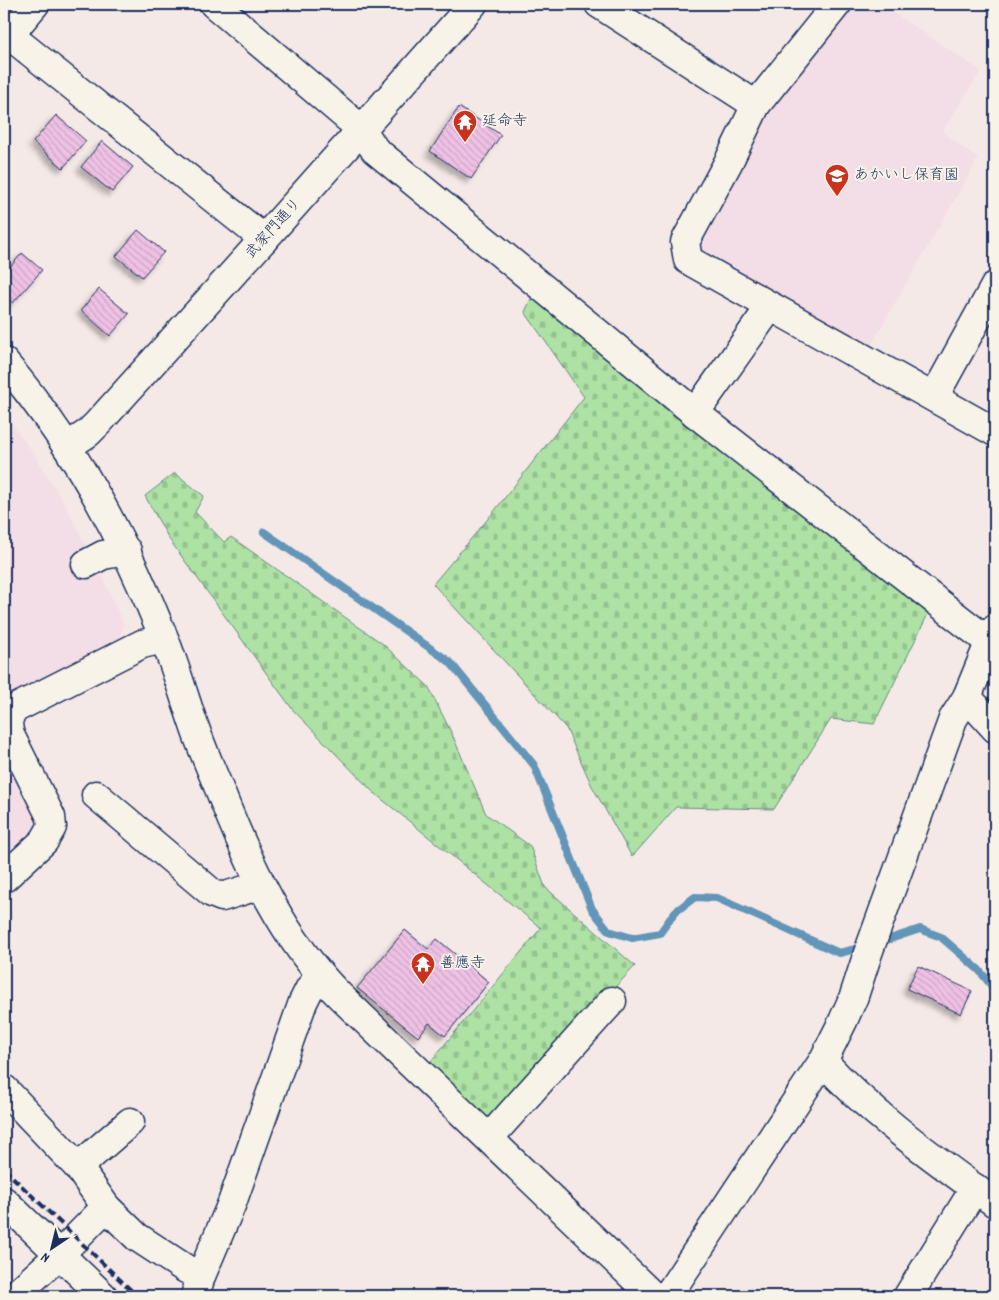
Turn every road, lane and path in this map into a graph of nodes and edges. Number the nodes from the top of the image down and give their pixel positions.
1 (35, 4) edge
2 (214, 4) edge
3 (473, 4) edge
4 (599, 4) edge
5 (837, 4) edge
6 (5, 36) edge
7 (756, 105) junction
8 (362, 130) junction
9 (264, 239) junction
10 (995, 286) edge
11 (770, 307) junction
12 (4, 362) edge
13 (934, 397) junction
14 (695, 413) junction
15 (995, 432) edge
16 (68, 446) junction
17 (127, 551) junction
18 (86, 564) dead end
19 (992, 635) edge
20 (164, 639) junction
21 (967, 697) junction
22 (995, 728) edge
23 (96, 795) dead end
24 (4, 878) edge
25 (261, 885) junction
26 (320, 977) junction
27 (612, 1001) dead end
28 (822, 1061) junction
29 (4, 1089) edge
30 (130, 1122) dead end
31 (490, 1138) junction
32 (78, 1167) junction
33 (985, 1196) edge
34 (4, 1201) edge
35 (106, 1207) junction
36 (60, 1254) junction
37 (198, 1286) edge
38 (14, 1296) edge
39 (103, 1296) edge
40 (653, 1296) edge
41 (666, 1296) edge
42 (908, 1296) edge

1 - 6 street
2 - 8 street
3 - 8 street, 武家門通り
4 - 7 street
5 - 7 street
6 - 9 street
7 - 11 street
8 - 9 street, 武家門通り
8 - 14 street
9 - 16 street, 武家門通り
10 - 13 street
11 - 13 street
11 - 14 street
12 - 16 street
13 - 15 street
14 - 19 street
16 - 17 street
17 - 18 street
17 - 20 street
19 - 21 street
20 - 24 street
20 - 25 street
21 - 22 street
21 - 28 street
23 - 25 street
25 - 26 street
26 - 31 street
26 - 37 street
27 - 31 street
28 - 33 street
28 - 41 street
29 - 32 street
30 - 32 street
31 - 40 street
32 - 35 street
33 - 42 street
34 - 36 street
35 - 36 street
35 - 37 street
36 - 38 street
36 - 39 street

